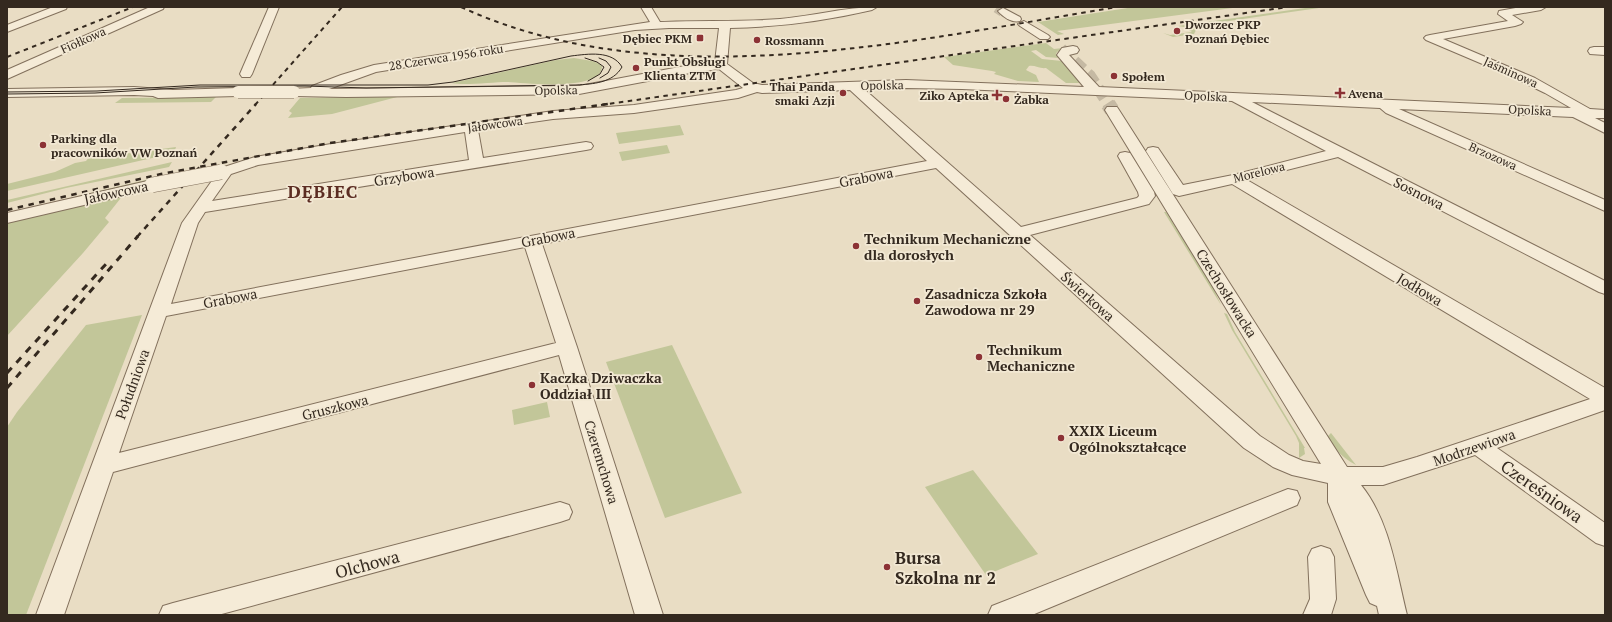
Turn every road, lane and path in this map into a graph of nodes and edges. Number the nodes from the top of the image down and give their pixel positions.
1 (62, 7) edge
2 (160, 7) edge
3 (274, 7) edge
4 (646, 7) edge
5 (872, 7) edge
6 (1541, 7) edge
7 (1003, 11) dead end
8 (657, 25) junction
9 (725, 25) junction
10 (7, 29) edge
11 (1044, 37) tunnel mouth
12 (1063, 48) dead end
13 (721, 65) junction
14 (246, 74) dead end
15 (7, 76) edge
16 (853, 86) junction
17 (755, 88) junction
18 (1096, 90) junction
19 (313, 92) junction
20 (7, 93) edge
21 (1233, 97) junction
22 (1382, 103) junction
23 (1112, 110) tunnel mouth
24 (1582, 113) junction
25 (1605, 114) edge
26 (471, 128) junction
27 (1605, 129) edge
28 (586, 146) dead end
29 (1339, 152) junction
30 (938, 163) junction
31 (477, 164) junction
32 (228, 169) junction
33 (1234, 179) junction
34 (1605, 206) edge
35 (199, 208) junction
36 (7, 218) edge
37 (1017, 234) junction
38 (532, 241) junction
39 (1605, 288) edge
40 (158, 312) junction
41 (567, 347) junction
42 (1605, 398) edge
43 (1605, 402) edge
44 (1478, 446) junction
45 (103, 466) junction
46 (1340, 476) junction
47 (1288, 498) dead end
48 (560, 512) dead end
49 (1605, 536) edge
50 (1321, 557) dead end
51 (50, 615) edge
52 (173, 615) edge
53 (649, 615) edge
54 (1002, 615) edge
55 (1317, 615) edge
56 (1387, 615) edge
57 (1393, 615) edge

1 - 10 street
2 - 15 street, Fiołkowa
3 - 14 street
4 - 8 street
5 - 9 street, 28 Czerwca 1956 roku
6 - 24 street, Jaśminowa
7 - 11 street
8 - 9 street, 28 Czerwca 1956 roku
8 - 19 street, 28 Czerwca 1956 roku
9 - 13 street
12 - 18 street
13 - 17 street, Opolska
13 - 19 street, Opolska
16 - 17 street, Opolska
16 - 18 street, Opolska
16 - 30 street, Świerkowa
17 - 26 street, Jałowcowa
18 - 21 street, Opolska
19 - 20 street, 28 Czerwca 1956 roku, bridge
21 - 22 street, Opolska
21 - 29 street, Sosnowa
22 - 24 street, Opolska
22 - 34 street, Brzozowa
23 - 46 street, Czechosłowacka
24 - 25 street, Opolska
24 - 27 street, Jaśminowa
26 - 31 street
26 - 32 street, Jałowcowa
28 - 31 street, Grzybowa
29 - 33 street, Morelowa
29 - 39 street, Sosnowa
30 - 37 street, Świerkowa
30 - 38 street, Grabowa
31 - 35 street, Grzybowa
32 - 35 street, Południowa
32 - 36 street, Jałowcowa, bridge
33 - 37 street, Morelowa
33 - 42 street, Jodłowa
35 - 40 street, Południowa
37 - 46 street, Świerkowa
38 - 40 street, Grabowa
38 - 41 street, Czeremchowa
40 - 45 street, Południowa
41 - 45 street, Gruszkowa
41 - 53 street, Czeremchowa
43 - 44 street, Modrzewiowa
44 - 46 street, Modrzewiowa
44 - 49 street, Czereśniowa
45 - 51 street, Południowa
46 - 56 street, Czechosłowacka
46 - 57 street, Czechosłowacka
47 - 54 street
48 - 52 street, Olchowa
50 - 55 street

